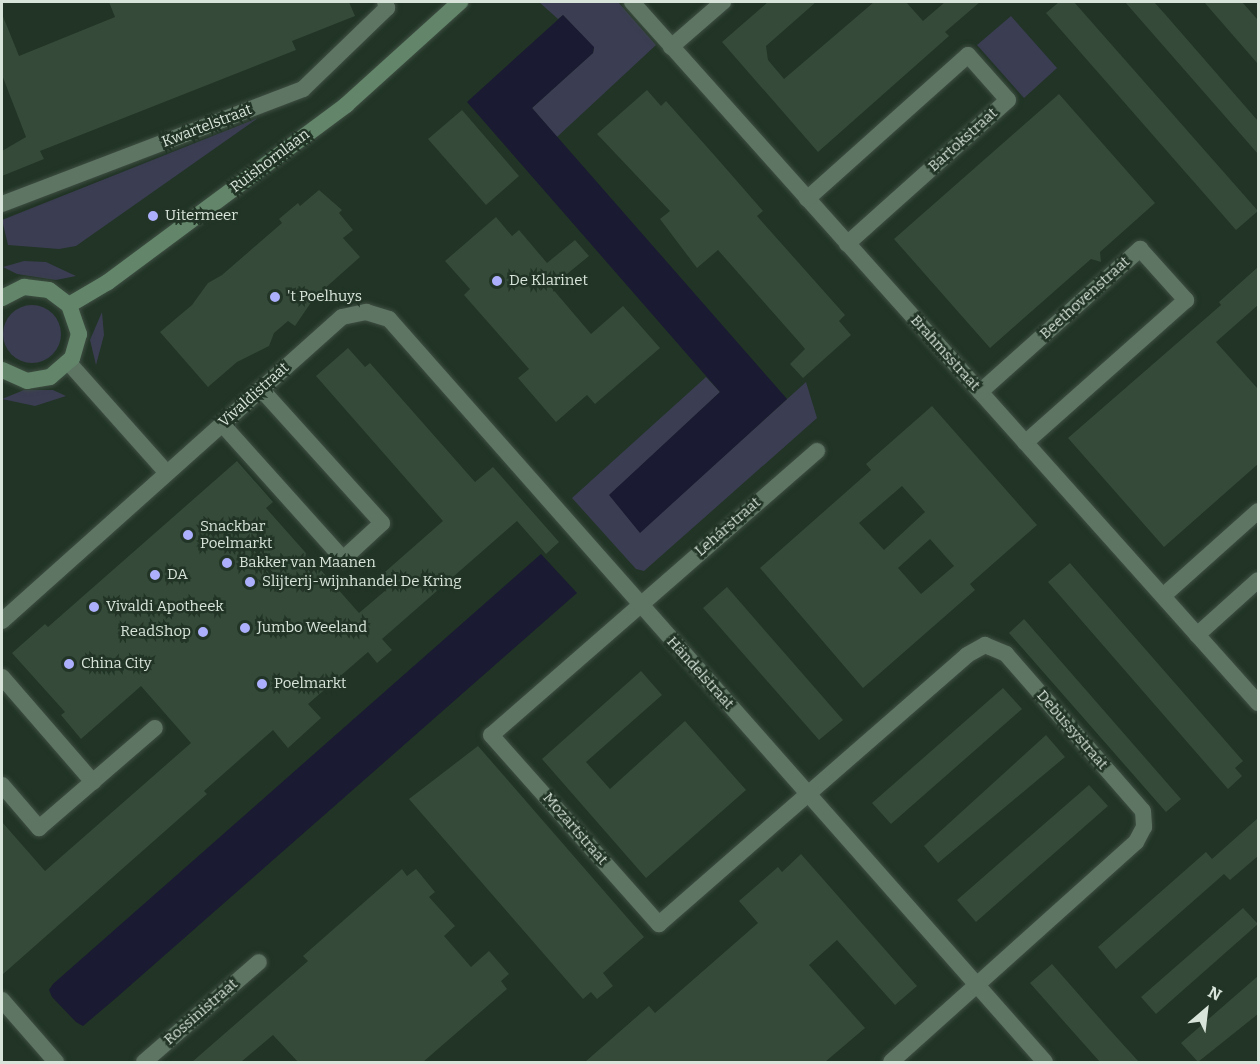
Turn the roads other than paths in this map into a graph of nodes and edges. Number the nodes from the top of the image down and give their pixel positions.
1 (460, 2) edge
2 (632, 2) edge
3 (723, 2) edge
4 (386, 5) edge
5 (671, 47) junction
6 (807, 199) junction
7 (2, 204) edge
8 (847, 244) junction
9 (2, 298) edge
10 (69, 305) junction
11 (342, 317) joint
12 (69, 363) junction
13 (2, 370) edge
14 (261, 389) junction
15 (980, 392) junction
16 (222, 424) junction
17 (1025, 443) junction
18 (817, 451) dead end
19 (167, 473) junction
20 (1258, 511) edge
21 (1258, 580) edge
22 (1163, 596) junction
23 (639, 604) junction
24 (2, 621) edge
25 (1197, 635) junction
26 (2, 678) edge
27 (1258, 703) edge
28 (155, 728) dead end
29 (93, 782) junction
30 (2, 785) edge
31 (806, 793) junction
32 (259, 962) dead end
33 (975, 983) junction
34 (2, 1000) edge
35 (56, 1062) edge
36 (144, 1062) edge
37 (891, 1062) edge
38 (1045, 1062) edge

1 - 10 main road, Ruishornlaan
2 - 5 street, Brahmsstraat
3 - 5 street
4 - 7 street, Kwartelstraat
5 - 6 street, Brahmsstraat
6 - 8 street, Brahmsstraat
6 - 8 street, Bartokstraat
8 - 15 street, Brahmsstraat
9 - 10 main road
10 - 12 main road
11 - 14 street, Vivaldistraat
11 - 23 street, Händelstraat
12 - 13 main road
12 - 19 street
14 - 16 street, Vivaldistraat
14 - 16 street
15 - 17 street, Brahmsstraat
15 - 17 street, Beethovenstraat
16 - 19 street, Vivaldistraat
17 - 22 street, Brahmsstraat
18 - 23 street, Lehárstraat
19 - 24 street, Vivaldistraat
20 - 22 street
21 - 25 street
22 - 25 street, Brahmsstraat
23 - 31 street, Händelstraat
23 - 31 street, Mozartstraat
25 - 27 street, Brahmsstraat
26 - 29 street
28 - 29 street
29 - 30 street
31 - 33 street, Händelstraat
31 - 33 street, Debussystraat
32 - 36 street, Rossinistraat
33 - 37 street
33 - 38 street, Händelstraat
34 - 35 street

